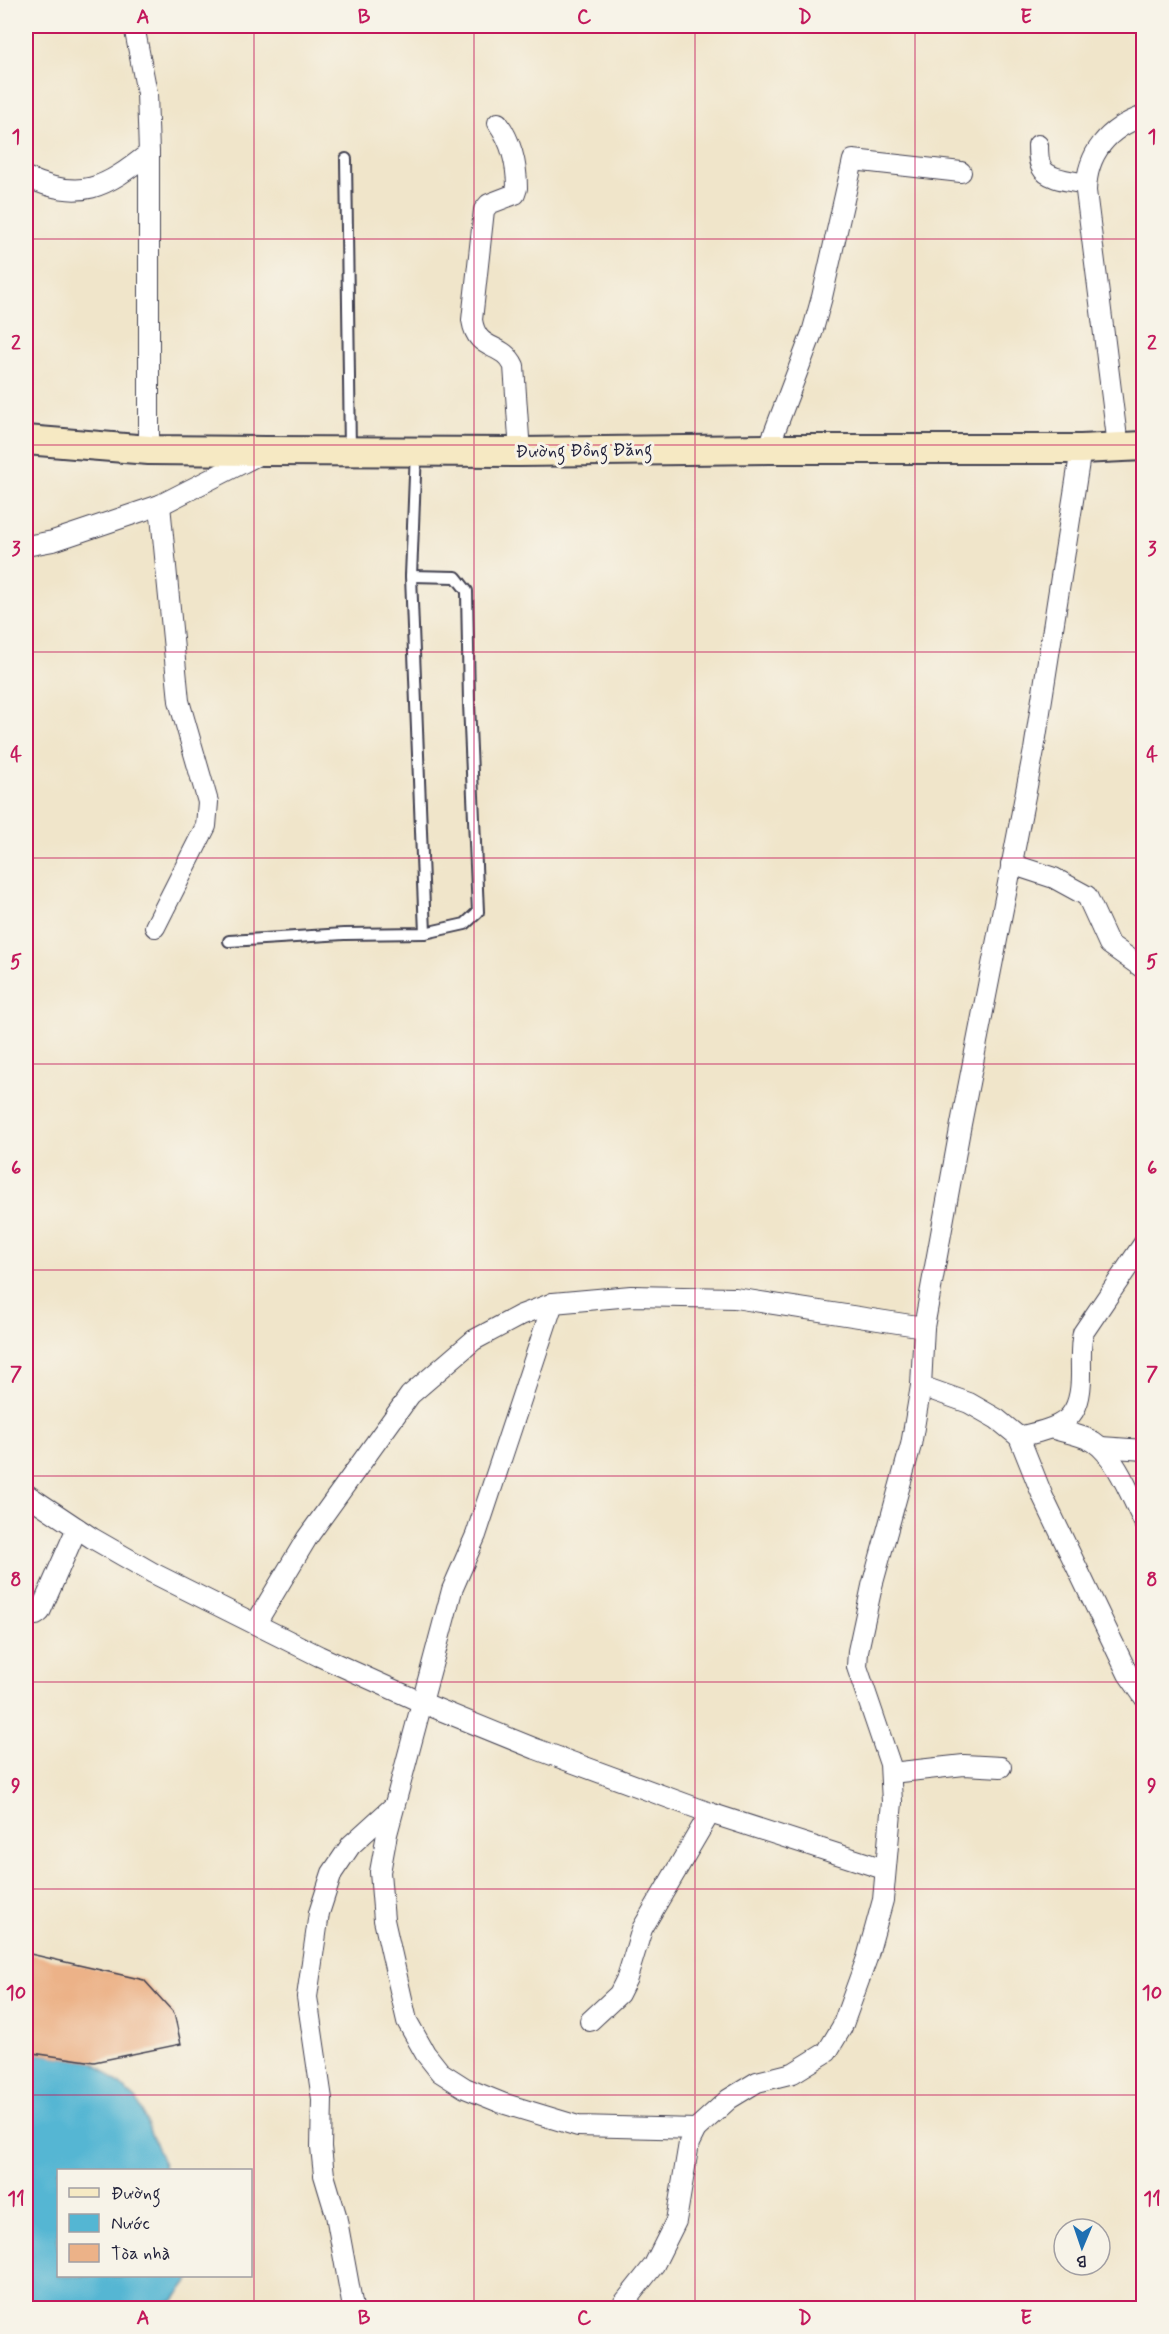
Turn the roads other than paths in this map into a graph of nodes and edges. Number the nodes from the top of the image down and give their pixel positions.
1 (134, 26) edge
2 (1143, 116) edge
3 (498, 123) dead end
4 (1038, 145) dead end
5 (149, 153) junction
6 (346, 159) dead end
7 (961, 172) dead end
8 (26, 177) edge
9 (1086, 183) junction
10 (26, 441) edge
11 (1131, 446) edge
12 (1081, 448) junction
13 (768, 449) junction
14 (149, 450) junction
15 (351, 450) junction
16 (266, 451) junction
17 (416, 451) junction
18 (520, 452) junction
19 (160, 505) junction
20 (26, 546) edge
21 (411, 576) junction
22 (1011, 864) junction
23 (155, 927) dead end
24 (425, 933) junction
25 (229, 941) dead end
26 (1143, 969) edge
27 (1143, 1243) edge
28 (1143, 1268) edge
29 (1121, 1279) junction
30 (553, 1303) junction
31 (924, 1327) junction
32 (921, 1386) junction
33 (1054, 1429) junction
34 (1019, 1437) junction
35 (1101, 1447) junction
36 (1143, 1450) edge
37 (26, 1494) edge
38 (1143, 1522) edge
39 (77, 1528) junction
40 (26, 1614) edge
41 (256, 1623) junction
42 (1143, 1697) edge
43 (423, 1703) junction
44 (1001, 1767) dead end
45 (891, 1773) junction
46 (394, 1806) junction
47 (710, 1813) junction
48 (884, 1869) junction
49 (590, 2021) dead end
50 (696, 2129) junction
51 (622, 2304) dead end
52 (353, 2308) edge

1 - 5 street
2 - 9 street
3 - 18 street
4 - 9 street
5 - 8 street
5 - 14 street
6 - 15 lane
7 - 13 street
9 - 11 street
10 - 14 main road, Đường Đồng Đăng
11 - 12 main road, Đường Đồng Đăng
12 - 13 main road, Đường Đồng Đăng
12 - 22 street
13 - 18 main road, Đường Đồng Đăng
14 - 16 main road, Đường Đồng Đăng
15 - 16 main road, Đường Đồng Đăng
15 - 17 main road, Đường Đồng Đăng
16 - 19 street
17 - 18 main road, Đường Đồng Đăng
17 - 21 lane
19 - 20 street
19 - 23 street
21 - 24 lane
21 - 24 lane
22 - 26 street
22 - 31 street
24 - 25 lane
27 - 29 street
28 - 29 street
29 - 33 street
30 - 31 street
30 - 41 street
30 - 43 street
31 - 32 street
32 - 34 street
32 - 45 street
33 - 34 street
33 - 35 street
34 - 42 street
35 - 36 street
35 - 38 street
37 - 39 street
39 - 40 street
39 - 41 street
41 - 43 street
43 - 46 street
43 - 47 street
44 - 45 street
45 - 48 street
46 - 50 street
46 - 52 street
47 - 48 street
47 - 49 street
48 - 50 street
50 - 51 street

